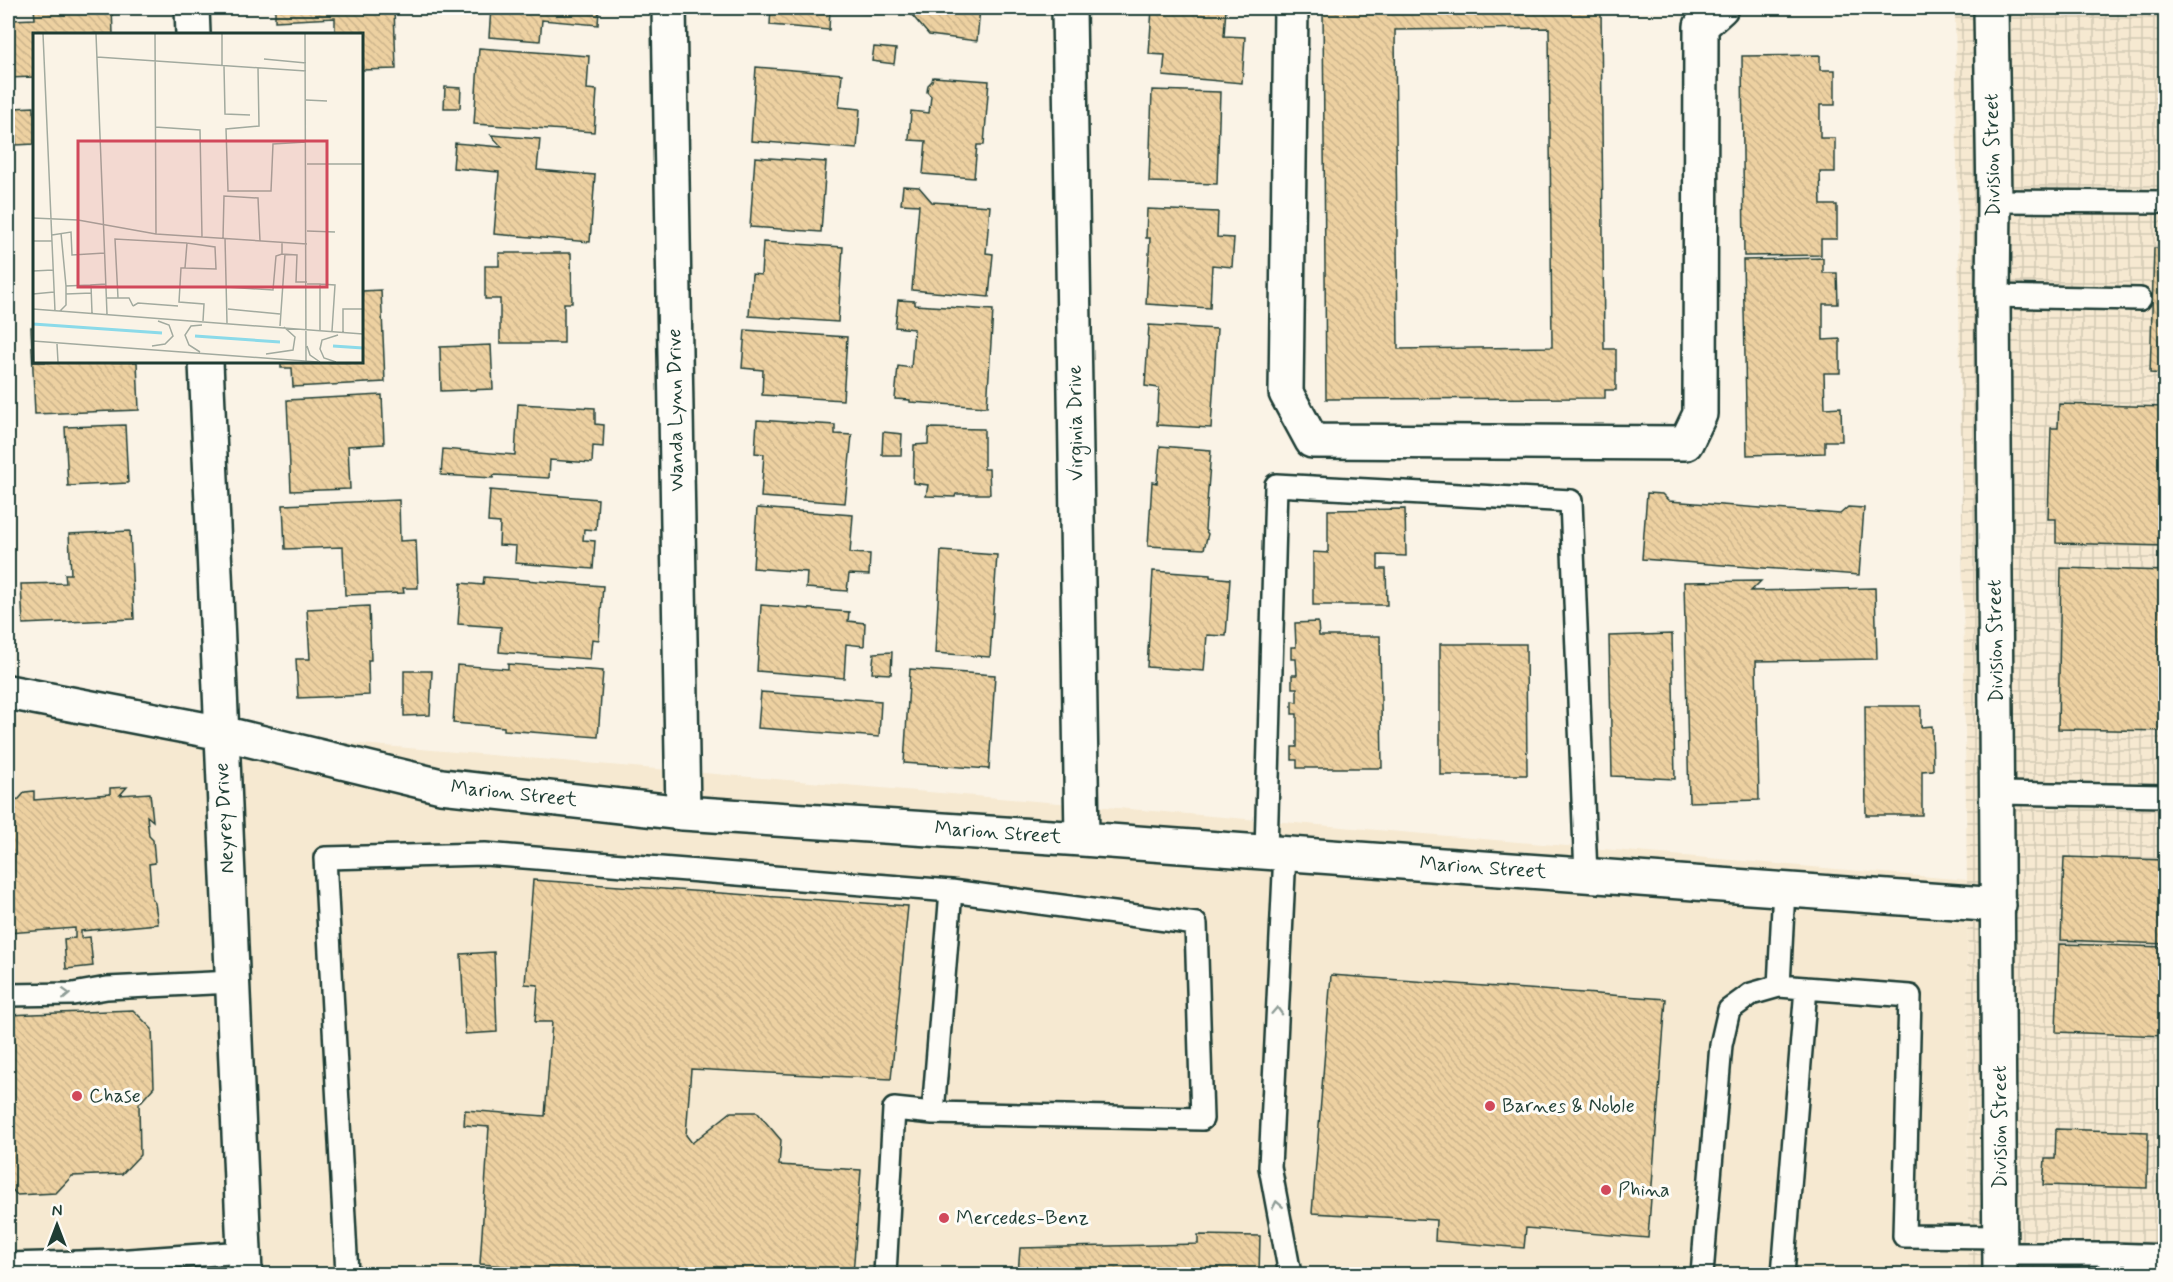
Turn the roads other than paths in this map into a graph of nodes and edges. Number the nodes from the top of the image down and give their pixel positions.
1 (192, 8) edge
2 (669, 8) edge
3 (1069, 8) edge
4 (1291, 8) edge
5 (1721, 8) edge
6 (1978, 8) edge
7 (1991, 8) edge
8 (193, 33) edge
9 (1995, 201) junction
10 (2166, 202) edge
11 (1993, 296) junction
12 (2140, 299) dead end
13 (206, 363) edge
14 (8, 692) edge
15 (222, 733) junction
16 (1998, 793) junction
17 (2166, 796) edge
18 (683, 813) junction
19 (1082, 839) junction
20 (1275, 853) junction
21 (1586, 875) junction
22 (1784, 889) junction
23 (951, 891) junction
24 (1999, 905) junction
25 (233, 982) junction
26 (1779, 986) junction
27 (1806, 988) junction
28 (8, 995) edge
29 (933, 1113) junction
30 (2001, 1255) edge
31 (2166, 1256) edge
32 (244, 1263) edge
33 (8, 1264) edge
34 (2111, 1264) edge
35 (115, 1268) edge
36 (1290, 1269) edge
37 (347, 1275) edge
38 (885, 1275) edge
39 (1702, 1275) edge
40 (1783, 1275) edge

1 - 8 street
2 - 18 street, Wanda Lynn Drive
3 - 19 street, Virginia Drive
4 - 5 street
6 - 7 street
7 - 9 street, Division Street
9 - 10 lane
9 - 11 street, Division Street
11 - 12 lane
11 - 16 street, Division Street
13 - 15 street, Neyrey Drive
14 - 15 street, Marion Street
15 - 18 street, Marion Street
15 - 25 street, Neyrey Drive
16 - 17 lane
16 - 24 street, Division Street
18 - 19 street, Marion Street
19 - 20 street, Marion Street
20 - 21 street, Marion Street
20 - 21 lane
36 -> 20 lane
21 - 22 street, Marion Street
22 - 24 street, Marion Street
22 - 26 lane
23 - 29 lane
23 - 29 lane
23 - 37 lane
24 - 30 street, Division Street
28 -> 25 lane
25 - 32 street, Neyrey Drive
26 - 27 lane
26 - 39 lane
27 - 30 lane
27 - 40 lane
29 - 38 lane
30 - 34 lane
31 - 34 lane
32 - 35 lane
33 - 35 lane

